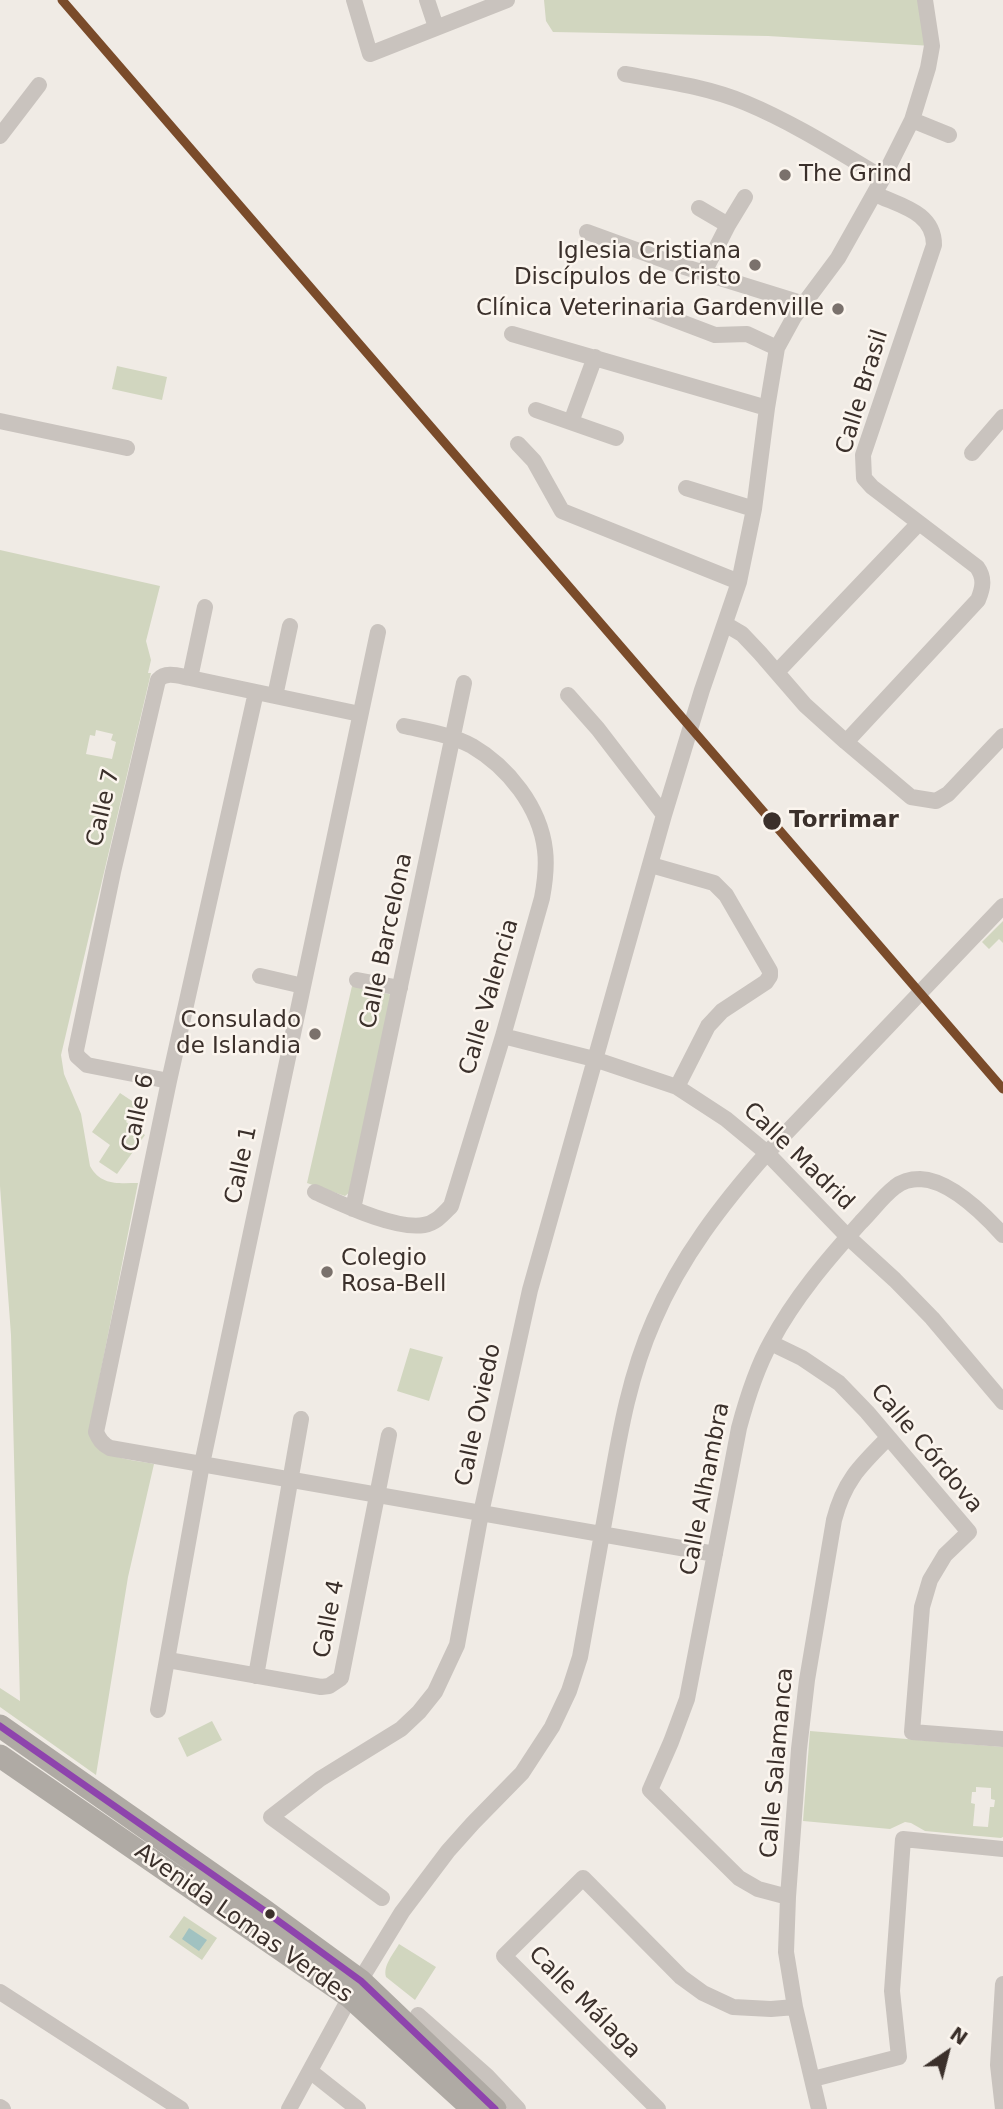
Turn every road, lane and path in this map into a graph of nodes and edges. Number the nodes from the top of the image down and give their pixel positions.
1 (354, 0) edge
2 (427, 0) edge
3 (925, 0) edge
4 (499, 1) edge
5 (436, 27) junction
6 (625, 74) dead end
7 (39, 85) dead end
8 (912, 120) junction
9 (949, 135) dead end
10 (0, 136) edge
11 (883, 178) junction
12 (874, 194) junction
13 (746, 197) dead end
14 (699, 208) dead end
15 (728, 225) junction
16 (587, 232) dead end
17 (704, 272) junction
18 (803, 304) junction
19 (644, 308) dead end
20 (512, 334) dead end
21 (777, 348) junction
22 (595, 357) junction
23 (767, 408) junction
24 (536, 410) dead end
25 (1003, 417) edge
26 (0, 421) edge
27 (571, 422) junction
28 (616, 438) dead end
29 (518, 444) dead end
30 (127, 448) dead end
31 (972, 453) dead end
32 (686, 488) dead end
33 (754, 509) junction
34 (919, 523) junction
35 (739, 582) junction
36 (205, 607) dead end
37 (725, 624) junction
38 (290, 626) dead end
39 (378, 632) dead end
40 (777, 672) junction
41 (190, 678) junction
42 (464, 683) dead end
43 (256, 692) junction
44 (568, 695) dead end
45 (275, 696) junction
46 (360, 714) junction
47 (404, 726) dead end
48 (1003, 736) edge
49 (453, 739) junction
50 (846, 742) junction
51 (664, 815) junction
52 (651, 865) junction
53 (1003, 906) edge
54 (260, 976) dead end
55 (357, 980) dead end
56 (303, 986) junction
57 (400, 988) junction
58 (503, 1036) junction
59 (594, 1059) junction
60 (169, 1081) junction
61 (677, 1087) junction
62 (767, 1153) junction
63 (315, 1192) dead end
64 (353, 1209) junction
65 (1003, 1235) edge
66 (848, 1237) junction
67 (771, 1343) junction
68 (1003, 1402) edge
69 (301, 1419) dead end
70 (389, 1435) dead end
71 (888, 1438) junction
72 (202, 1464) junction
73 (290, 1480) junction
74 (378, 1495) junction
75 (481, 1513) junction
76 (602, 1534) junction
77 (715, 1554) junction
78 (168, 1660) junction
79 (256, 1676) junction
80 (159, 1710) dead end
81 (0, 1726) edge
82 (1003, 1739) edge
83 (0, 1756) edge
84 (1003, 1849) edge
85 (788, 1897) junction
86 (382, 1898) dead end
87 (1003, 1984) edge
88 (356, 1989) junction
89 (1003, 1991) edge
90 (0, 1992) edge
91 (795, 2007) junction
92 (418, 2015) dead end
93 (310, 2071) junction
94 (813, 2079) junction
95 (172, 2106) edge
96 (289, 2109) edge
97 (358, 2109) edge
98 (472, 2109) edge
99 (495, 2109) edge
100 (518, 2109) edge
101 (658, 2109) edge
102 (820, 2109) edge
103 (1003, 2109) edge

1 - 5 street
2 - 5 street
3 - 8 street, Calle Oviedo
4 - 5 street
6 - 11 street
7 - 10 street
8 - 9 street
8 - 11 street, Calle Oviedo
11 - 12 street, Calle Oviedo
12 - 18 street, Calle Oviedo
12 - 34 street, Calle Brasil
13 - 15 street
14 - 15 street
15 - 17 street
16 - 17 street
17 - 18 street
18 - 21 street, Calle Oviedo
19 - 21 street
20 - 22 street
21 - 23 street, Calle Oviedo
22 - 23 street
22 - 27 street
23 - 33 street, Calle Oviedo
24 - 27 street
25 - 31 street
26 - 30 street
27 - 28 street
29 - 35 street
32 - 33 street
33 - 35 street, Calle Oviedo
34 - 40 street
34 - 50 street, Calle Brasil
35 - 37 street, Calle Oviedo
36 - 41 street
37 - 40 street
37 - 51 street, Calle Oviedo
38 - 45 street
39 - 46 street, Calle 1
40 - 50 street
41 - 43 street, Calle 7
41 - 60 street, Calle 7
42 - 49 street, Calle Barcelona
43 - 45 street, Calle 7
43 - 60 street, Calle 6
44 - 51 street
45 - 46 street, Calle 7
46 - 56 street, Calle 1
47 - 49 street, Calle Valencia
48 - 50 street
49 - 57 street, Calle Barcelona
49 - 58 street, Calle Valencia
51 - 52 street, Calle Oviedo
52 - 59 street, Calle Oviedo
52 - 61 street
53 - 62 street
54 - 56 street
55 - 57 street
56 - 72 street, Calle 1
57 - 64 street, Calle Barcelona
58 - 59 street, Calle Madrid
58 - 64 street, Calle Valencia
59 - 61 street, Calle Madrid
59 - 75 street, Calle Oviedo
60 - 72 street, Calle 6
61 - 62 street, Calle Madrid
62 - 66 street, Calle Madrid
62 - 76 street
63 - 64 street, Calle Valencia
65 - 66 street, Calle Alhambra
66 - 67 street, Calle Alhambra
66 - 68 street, Calle Madrid
67 - 71 street, Calle Córdova
67 - 77 street, Calle Alhambra
69 - 73 street
70 - 74 street, Calle 4
71 - 82 street, Calle Córdova
71 - 85 street, Calle Salamanca
72 - 73 street
72 - 78 street, Calle 1
73 - 74 street
73 - 79 street
74 - 75 street
74 - 79 street, Calle 4
75 - 76 street
75 - 86 street, Calle Oviedo
76 - 77 street
76 - 88 street
77 - 85 street, Calle Alhambra
78 - 79 street, Calle 4
78 - 80 street, Calle 1
81 - 88 highway, Avenida Lomas Verdes
83 - 88 highway, Avenida Lomas Verdes
84 - 94 street
85 - 91 street, Calle Salamanca
87 - 89 street
88 - 93 street
88 - 98 highway, Avenida Lomas Verdes
88 - 99 highway, Avenida Lomas Verdes
89 - 103 street
90 - 95 street
91 - 94 street, Calle Salamanca
91 - 101 street, Calle Málaga
92 - 100 street
93 - 96 street
93 - 97 street
94 - 102 street, Calle Salamanca

